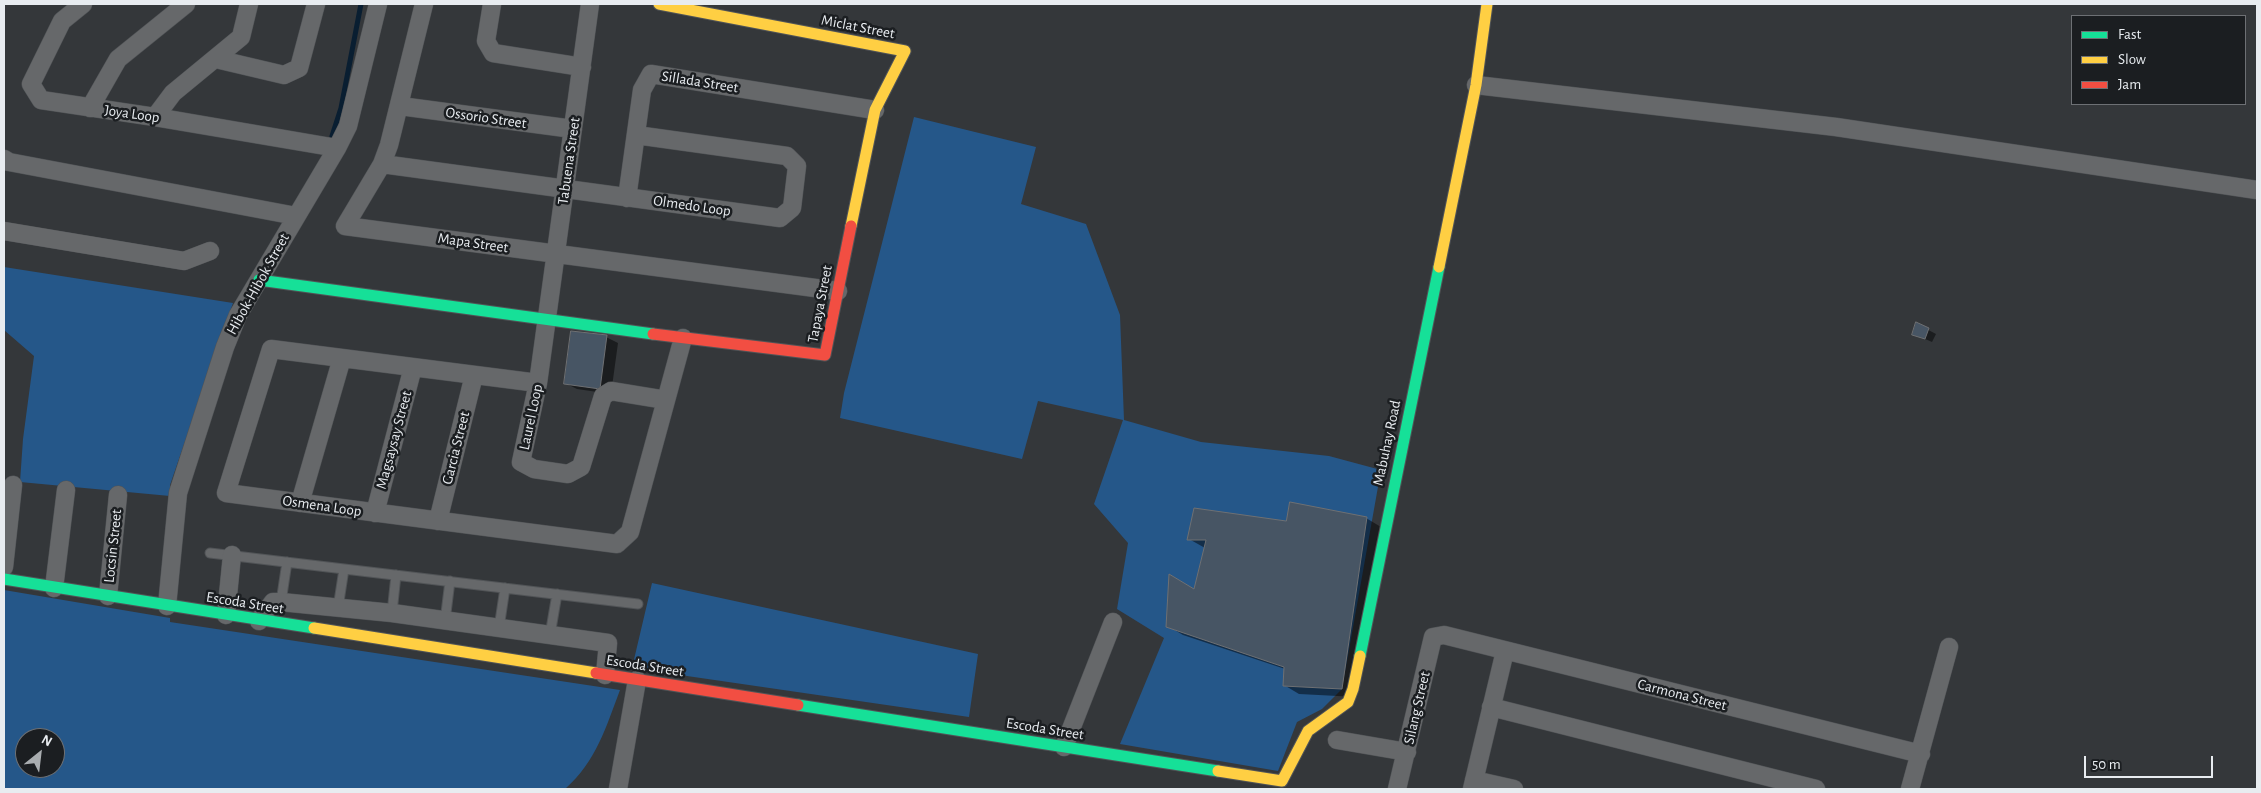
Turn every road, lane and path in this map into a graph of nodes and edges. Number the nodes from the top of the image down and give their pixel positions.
1 (83, 4) edge
2 (186, 4) edge
3 (249, 4) edge
4 (316, 4) edge
5 (378, 4) edge
6 (424, 4) edge
7 (492, 4) edge
8 (590, 4) edge
9 (660, 4) edge
10 (1487, 4) edge
11 (904, 51) joint
12 (216, 59) junction
13 (582, 67) junction
14 (1476, 85) junction
15 (400, 106) junction
16 (90, 108) junction
17 (875, 110) junction
18 (155, 117) junction
19 (573, 129) junction
20 (636, 135) junction
21 (337, 148) junction
22 (4, 159) edge
23 (382, 164) junction
24 (565, 189) junction
25 (2257, 190) edge
26 (627, 198) junction
27 (296, 216) junction
28 (4, 231) edge
29 (210, 251) dead end
30 (556, 254) junction
31 (259, 280) junction
32 (838, 291) junction
33 (547, 319) junction
34 (683, 338) junction
35 (342, 358) junction
36 (413, 367) junction
37 (474, 375) junction
38 (538, 383) junction
39 (666, 400) junction
40 (12, 486) dead end
41 (66, 490) dead end
42 (118, 495) dead end
43 (300, 503) junction
44 (374, 513) junction
45 (438, 521) junction
46 (210, 553) dead end
47 (232, 555) junction
48 (287, 562) junction
49 (4, 567) edge
50 (344, 569) junction
51 (396, 575) junction
52 (4, 579) edge
53 (450, 581) junction
54 (54, 588) junction
55 (505, 588) junction
56 (557, 594) junction
57 (108, 596) junction
58 (281, 602) junction
59 (638, 604) dead end
60 (167, 606) junction
61 (338, 608) junction
62 (392, 613) junction
63 (226, 615) junction
64 (445, 620) junction
65 (259, 621) junction
66 (1113, 622) dead end
67 (499, 628) junction
68 (550, 635) junction
69 (1444, 635) joint
70 (1949, 647) dead end
71 (1505, 651) junction
72 (604, 675) junction
73 (637, 680) junction
74 (1491, 707) junction
75 (1337, 740) dead end
76 (1064, 747) junction
77 (1407, 752) junction
78 (1921, 754) junction
79 (1285, 785) edge
80 (1473, 785) edge
81 (618, 789) edge
82 (1397, 789) edge
83 (1514, 789) edge
84 (1816, 789) edge
85 (1910, 789) edge

1 - 16 street, Joya Loop
2 - 16 street
3 - 12 street
4 - 12 street
5 - 21 street, Hibok-Hibok Street
6 - 15 street, Mapa Street
7 - 13 street
8 - 13 street, Tabuena Street
9 - 11 street, Miclat Street
10 - 14 street
11 - 17 street, Tapaya Street
12 - 18 street
13 - 19 street, Tabuena Street
14 - 25 street
14 - 79 street, Mabuhay Road
15 - 19 street, Ossorio Street
15 - 23 street, Mapa Street
16 - 18 street, Joya Loop
17 - 20 street, Sillada Street
17 - 32 street, Tapaya Street
18 - 21 street, Joya Loop
19 - 24 street, Tabuena Street
20 - 26 street, Sillada Street
20 - 26 street, Olmedo Loop
21 - 27 street, Hibok-Hibok Street
22 - 27 street
23 - 24 street, Olmedo Loop
23 - 30 street, Mapa Street
24 - 26 street, Olmedo Loop
24 - 30 street, Tabuena Street
27 - 31 street, Hibok-Hibok Street
28 - 29 street
30 - 32 street, Mapa Street
30 - 33 street, Tabuena Street
31 - 33 street, Tapaya Street
31 - 60 street, Hibok-Hibok Street
32 - 34 street, Tapaya Street
33 - 34 street, Tapaya Street
33 - 38 street, Laurel Loop
34 - 39 street, Osmena Loop
35 - 36 street, Osmena Loop
35 - 43 street
35 - 43 street, Osmena Loop
36 - 37 street, Osmena Loop
36 - 44 street, Magsaysay Street
37 - 38 street, Osmena Loop
37 - 45 street, Garcia Street
38 - 39 street, Laurel Loop
39 - 45 street, Osmena Loop
40 - 49 street
41 - 54 street
42 - 57 street, Locsin Street
43 - 44 street, Osmena Loop
44 - 45 street, Osmena Loop
46 - 47 lane
47 - 48 lane
47 - 63 street
48 - 50 lane
48 - 58 lane
50 - 51 lane
50 - 61 lane
51 - 53 lane
51 - 62 lane
52 - 54 street, Escoda Street
53 - 55 lane
53 - 64 lane
54 - 57 street, Escoda Street
55 - 56 lane
55 - 67 lane
56 - 59 lane
56 - 68 lane
57 - 60 street, Escoda Street
58 - 61 street
58 - 65 street
60 - 63 street, Escoda Street
61 - 62 street
62 - 64 street
63 - 65 street, Escoda Street
64 - 67 street
65 - 72 street, Escoda Street
66 - 76 street
67 - 68 street
68 - 72 street
69 - 71 street, Carmona Street
69 - 77 street, Silang Street
70 - 78 street
71 - 74 street
71 - 78 street, Carmona Street
72 - 73 street, Escoda Street
73 - 76 street, Escoda Street
73 - 81 street
74 - 80 street
74 - 84 street
75 - 77 street
76 - 79 street, Escoda Street
77 - 82 street, Silang Street
78 - 85 street
80 - 83 street

